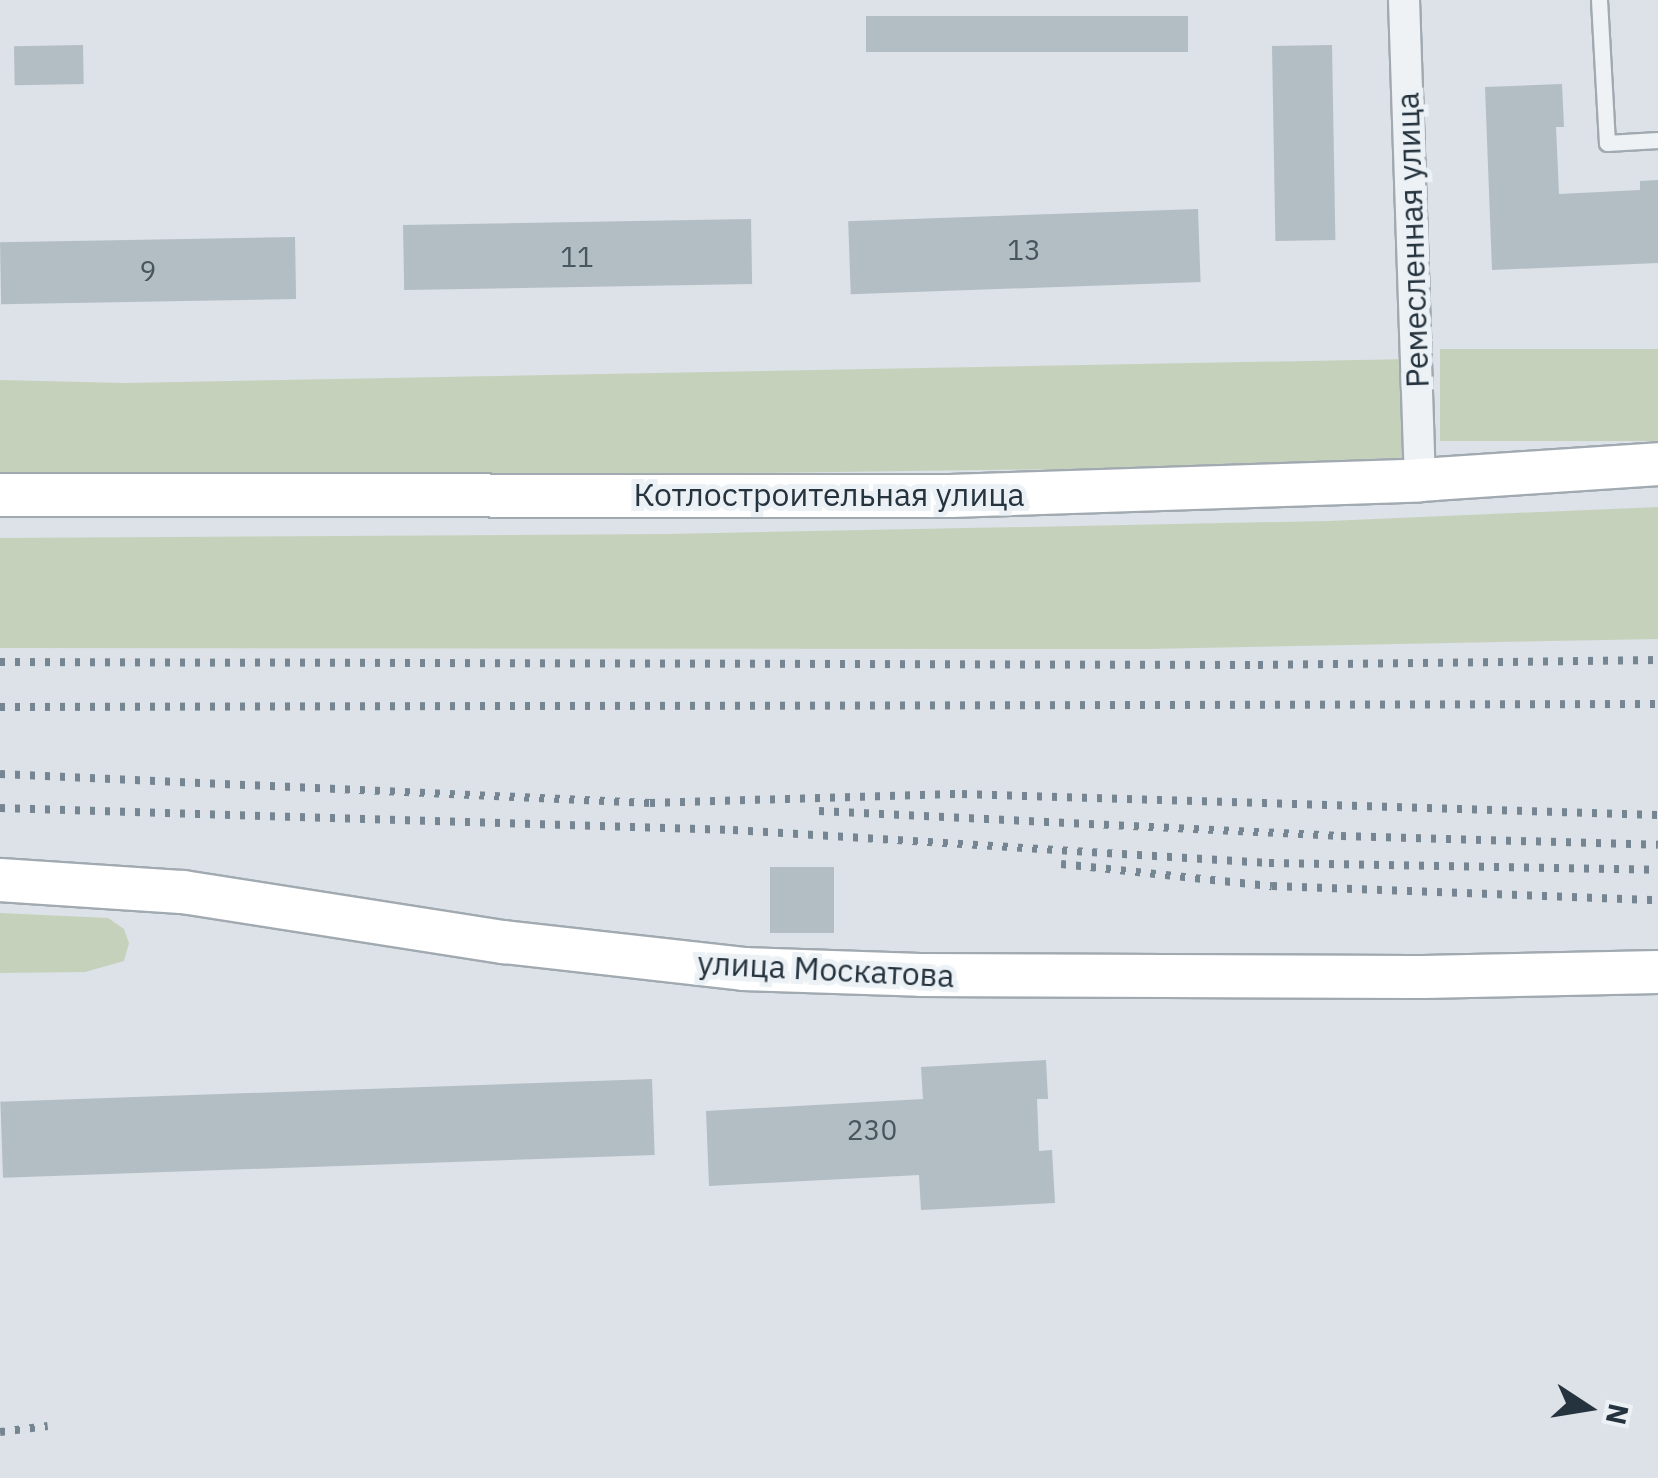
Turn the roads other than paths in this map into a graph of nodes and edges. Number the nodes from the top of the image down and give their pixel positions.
1 (1404, 0) edge
2 (1600, 0) edge
3 (1658, 140) edge
4 (1658, 464) edge
5 (1420, 480) junction
6 (0, 495) edge
7 (0, 880) edge
8 (1658, 972) edge

1 - 5 street, Ремесленная улица
2 - 3 lane
4 - 5 main road, Котлостроительная улица
5 - 6 main road, Котлостроительная улица
7 - 8 main road, улица Москатова

